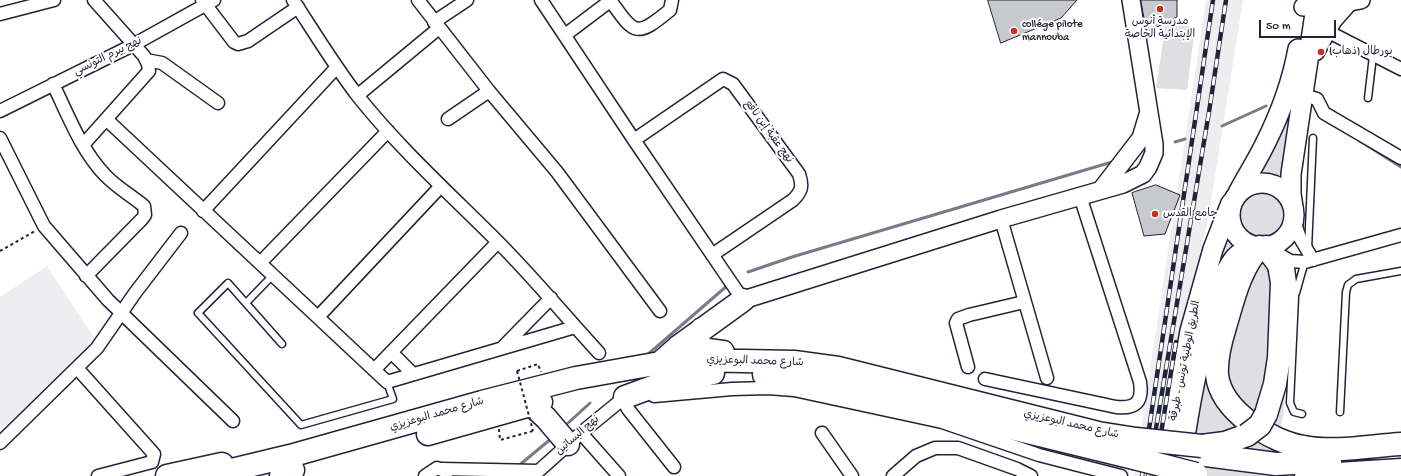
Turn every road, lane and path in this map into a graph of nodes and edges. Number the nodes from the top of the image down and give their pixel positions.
1 (54, 0) edge
2 (94, 0) edge
3 (418, 0) edge
4 (467, 0) edge
5 (541, 0) edge
6 (610, 0) edge
7 (672, 0) edge
8 (1131, 0) edge
9 (207, 2) edge
10 (1347, 2) edge
11 (1310, 3) edge
12 (296, 4) edge
13 (0, 14) edge
14 (437, 25) junction
15 (1325, 30) junction
16 (565, 35) junction
17 (133, 45) junction
18 (1373, 56) junction
19 (146, 60) junction
20 (1308, 65) junction
21 (337, 67) junction
22 (1401, 69) edge
23 (53, 84) junction
24 (489, 91) junction
25 (1303, 95) junction
26 (358, 96) junction
27 (1368, 98) dead end
28 (218, 103) dead end
29 (0, 111) edge
30 (1150, 111) junction
31 (448, 118) dead end
32 (106, 119) junction
33 (388, 131) junction
34 (0, 138) edge
35 (1313, 138) dead end
36 (634, 140) junction
37 (83, 145) junction
38 (1401, 158) edge
39 (441, 186) junction
40 (1101, 190) junction
41 (1080, 196) junction
42 (1235, 198) junction
43 (203, 211) junction
44 (1293, 214) junction
45 (1001, 219) junction
46 (44, 226) junction
47 (181, 233) dead end
48 (1401, 235) edge
49 (498, 242) junction
50 (1262, 246) junction
51 (0, 251) edge
52 (712, 255) junction
53 (1308, 258) junction
54 (1290, 261) junction
55 (260, 263) junction
56 (1401, 271) edge
57 (273, 275) junction
58 (86, 276) junction
59 (1296, 296) junction
60 (551, 298) junction
61 (743, 300) junction
62 (1024, 302) junction
63 (246, 303) junction
64 (660, 311) dead end
65 (121, 313) junction
66 (318, 317) junction
67 (575, 327) junction
68 (702, 329) junction
69 (282, 344) dead end
70 (502, 348) junction
71 (391, 352) junction
72 (599, 353) dead end
73 (794, 362) junction
74 (660, 363) junction
75 (534, 365) dead end
76 (968, 367) dead end
77 (77, 368) junction
78 (374, 370) junction
79 (713, 373) junction
80 (413, 374) junction
81 (985, 378) dead end
82 (1047, 378) dead end
83 (387, 382) junction
84 (623, 400) junction
85 (532, 405) junction
86 (1340, 412) dead end
87 (1302, 414) dead end
88 (233, 421) dead end
89 (822, 433) dead end
90 (506, 438) dead end
91 (575, 439) junction
92 (0, 443) edge
93 (1401, 444) edge
94 (1135, 449) junction
95 (1401, 456) edge
96 (1195, 466) edge
97 (288, 467) edge
98 (674, 467) dead end
99 (441, 469) junction
100 (1401, 470) edge
101 (536, 473) edge
102 (98, 476) edge
103 (167, 476) edge
104 (207, 476) edge
105 (270, 476) edge
106 (425, 476) edge
107 (454, 476) edge
108 (618, 476) edge
109 (852, 476) edge
110 (893, 476) edge
111 (1031, 476) edge
112 (1121, 476) edge
113 (1164, 476) edge
114 (1273, 476) edge
115 (1301, 476) edge

1 - 13 street
2 - 17 street
3 - 14 street
4 - 14 street
5 - 16 street
6 - 7 street
6 - 16 street
8 - 30 street
9 - 12 street
9 - 17 street, نهج بيرم التونسي
10 - 11 street
10 - 15 main road
11 - 20 main road
11 - 42 main road, الطريق الوطنية تونس - طبرقة
12 - 21 street
14 - 24 street
14 - 26 street
15 - 18 street
15 - 20 main road
16 - 36 street
17 - 19 street
17 - 23 street, نهج بيرم التونسي
18 - 22 street
18 - 27 lane
19 - 28 street
19 - 32 street
20 - 25 main road
21 - 26 street
21 - 43 street
23 - 29 street, نهج بيرم التونسي
23 - 37 street
24 - 31 street
24 - 64 street
25 - 38 street
25 - 44 main road
26 - 33 street
30 - 40 street
30 - 40 street
32 - 37 street
32 - 43 street
33 - 39 street
33 - 55 street
34 - 46 street
35 - 53 lane
36 - 52 street
36 - 52 street, نهج عقبة إبن نافع
37 - 58 street
39 - 49 street
39 - 66 street
40 - 41 street
41 - 45 street
41 - 81 street
42 - 44 main road
42 - 50 main road
42 - 113 main road, الطريق الوطنية تونس - طبرقة
43 - 55 street
44 - 50 main road
44 - 53 street
45 - 61 street
45 - 62 street
46 - 51 path
46 - 58 street
47 - 65 street
48 - 53 street
49 - 60 street
49 - 71 street
50 - 54 street
50 - 93 highway
50 - 96 main road, الطريق الوطنية تونس - طبرقة
50 - 96 highway, bridge
52 - 61 street
53 - 54 street
53 - 59 lane
54 - 59 lane
55 - 57 street
56 - 86 lane
57 - 63 lane
57 - 66 street
58 - 65 street
59 - 87 lane
60 - 67 street
60 - 70 street
61 - 68 highway
62 - 76 street
62 - 82 street
63 - 69 lane
63 - 83 lane
65 - 77 street
65 - 88 street
66 - 78 street
67 - 70 street
67 - 72 street
68 - 73 highway
68 - 74 highway
70 - 80 street
71 - 78 street
71 - 80 street
73 - 74 highway, شارع محمد البوعزيزي
73 - 94 highway, شارع محمد البوعزيزي
74 - 97 highway, شارع محمد البوعزيزي
75 - 90 path, bridge
77 - 92 street
77 - 102 street
78 - 83 street
79 - 84 highway
79 - 85 highway, شارع محمد البوعزيزي
79 - 94 highway, شارع محمد البوعزيزي
80 - 83 street
84 - 91 street, نهج البساتين
84 - 98 street
84 - 112 street
85 - 91 highway
85 - 97 highway, شارع محمد البوعزيزي
89 - 109 street
91 - 101 street, نهج البساتين
91 - 108 street
94 - 96 highway, bridge
94 - 96 highway, bridge
95 - 96 highway
96 - 114 highway
97 - 103 highway
97 - 104 highway, شارع محمد البوعزيزي
97 - 105 highway, شارع محمد البوعزيزي
99 - 101 street
99 - 106 street
99 - 107 street
100 - 115 highway
110 - 111 street

